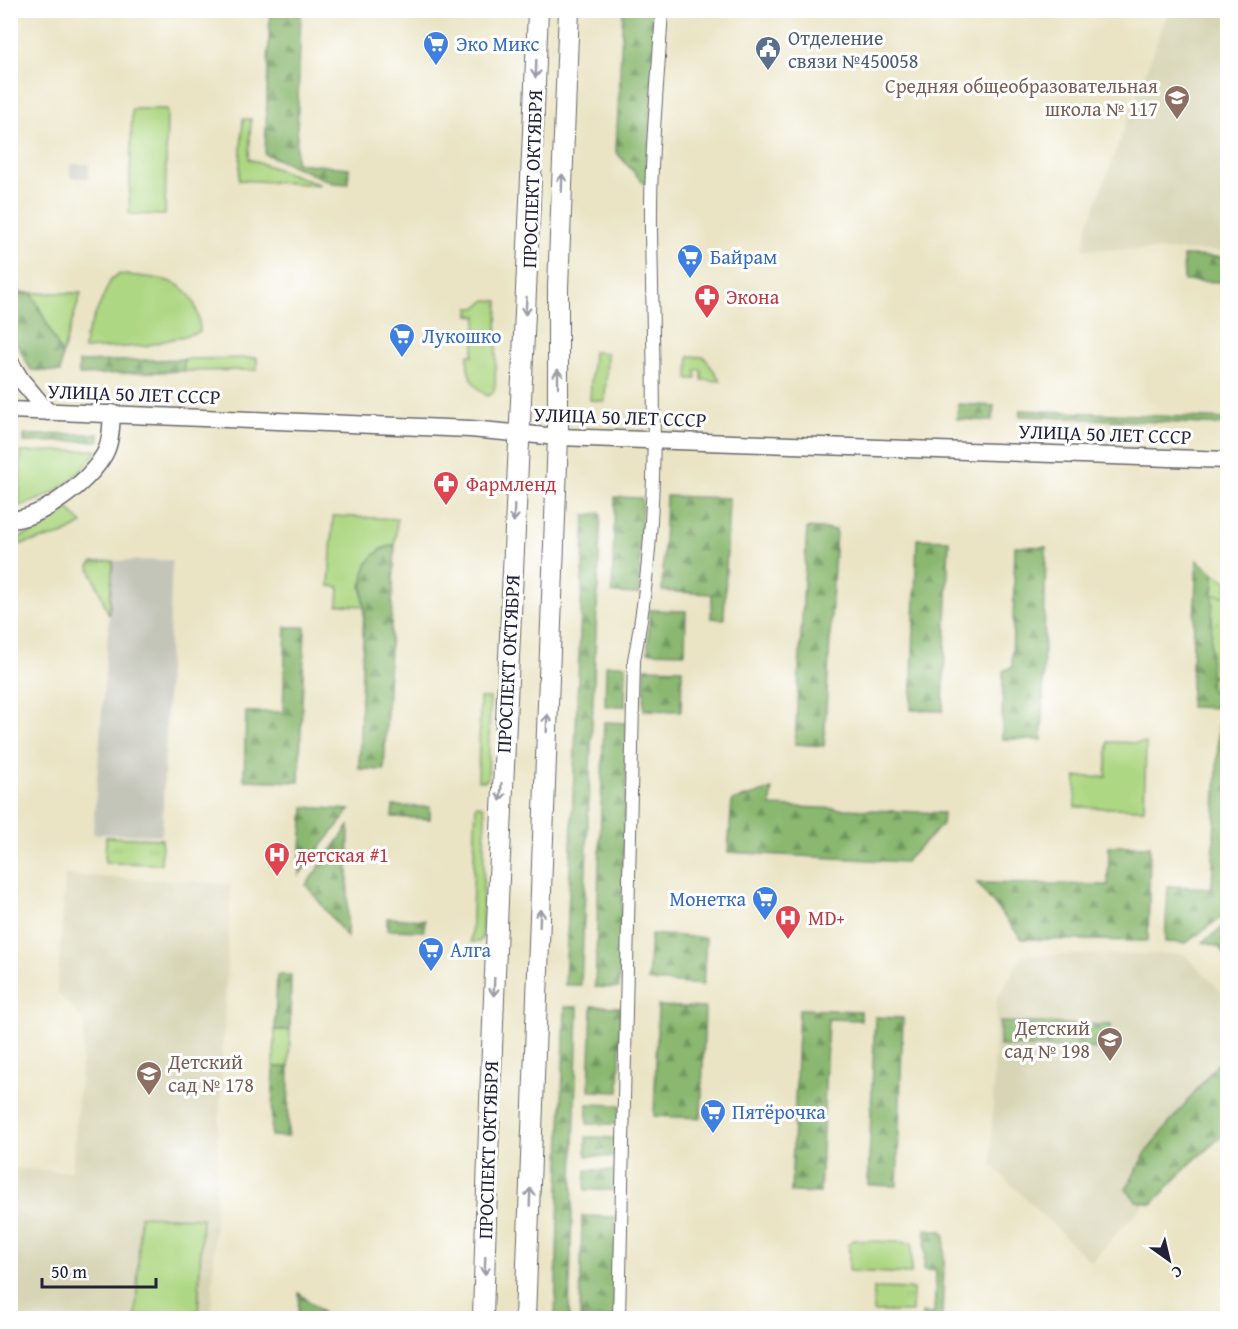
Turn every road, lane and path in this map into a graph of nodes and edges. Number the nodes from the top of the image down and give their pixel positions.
1 (538, 10) edge
2 (569, 10) edge
3 (662, 10) edge
4 (10, 362) edge
5 (10, 410) edge
6 (48, 412) junction
7 (112, 413) junction
8 (518, 434) junction
9 (558, 437) junction
10 (654, 440) junction
11 (1227, 460) edge
12 (10, 520) edge
13 (483, 1318) edge
14 (525, 1318) edge
15 (619, 1318) edge

1 -> 8 main road, ПРОСПЕКТ ОКТЯБРЯ
9 -> 2 main road, ПРОСПЕКТ ОКТЯБРЯ
3 - 10 street
4 - 6 main road
5 - 6 main road, УЛИЦА 50 ЛЕТ СССР
6 - 7 main road, УЛИЦА 50 ЛЕТ СССР
7 - 8 main road, УЛИЦА 50 ЛЕТ СССР
7 - 12 main road
8 - 9 main road, УЛИЦА 50 ЛЕТ СССР
8 -> 13 main road, ПРОСПЕКТ ОКТЯБРЯ
9 - 10 main road, УЛИЦА 50 ЛЕТ СССР
14 -> 9 main road, ПРОСПЕКТ ОКТЯБРЯ
10 - 11 main road, УЛИЦА 50 ЛЕТ СССР
10 - 15 street

